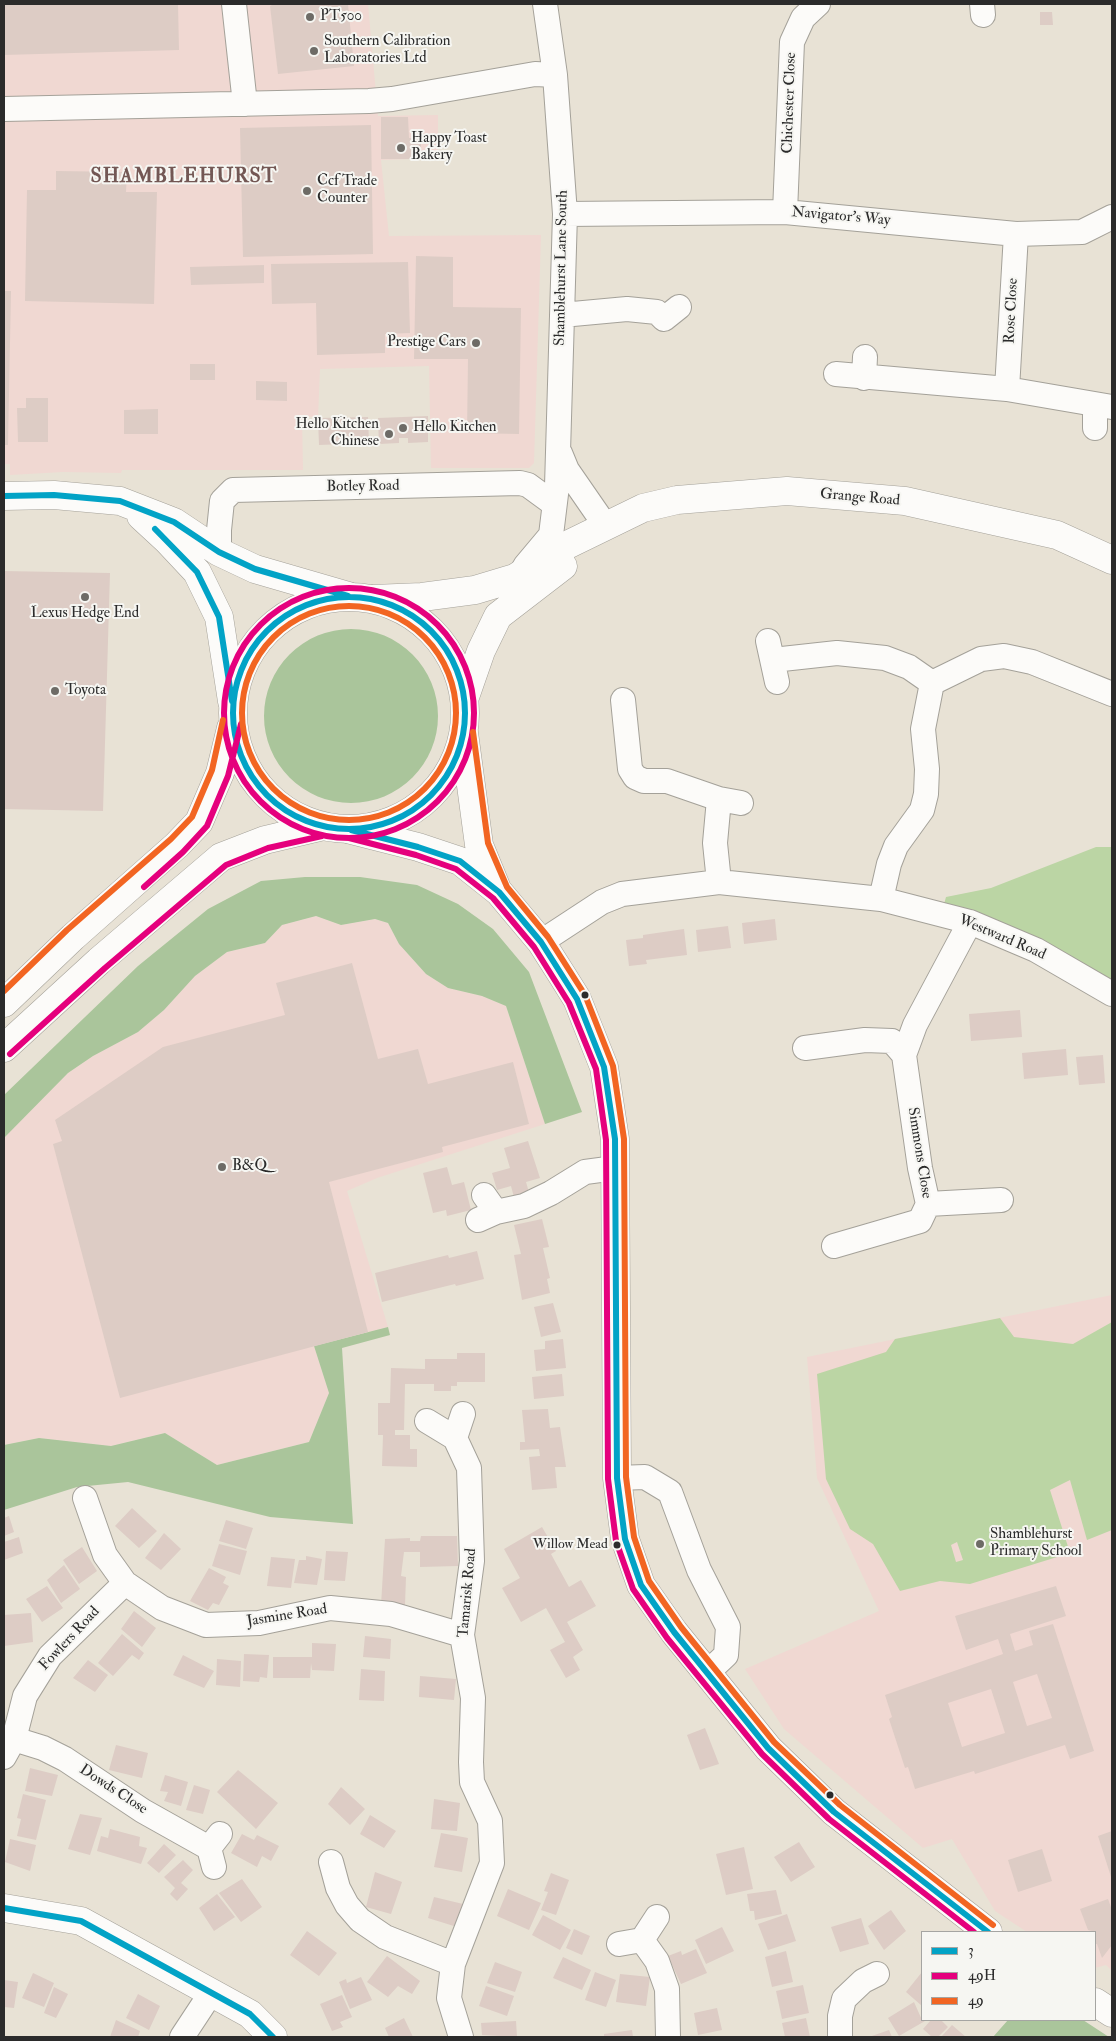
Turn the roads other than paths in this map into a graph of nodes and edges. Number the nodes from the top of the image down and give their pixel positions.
1 (234, 4) edge
2 (545, 4) edge
3 (818, 4) edge
4 (555, 75) junction
5 (245, 104) junction
6 (4, 109) edge
7 (785, 212) junction
8 (565, 214) junction
9 (1112, 217) edge
10 (1016, 234) junction
11 (562, 315) junction
12 (671, 321) dead end
13 (836, 374) dead end
14 (1007, 389) junction
15 (1101, 413) edge
16 (557, 444) junction
17 (4, 496) edge
18 (554, 504) junction
19 (129, 505) junction
20 (605, 525) junction
21 (220, 552) junction
22 (1112, 560) edge
23 (515, 578) junction
24 (360, 598) junction
25 (773, 661) dead end
26 (932, 682) junction
27 (1112, 694) edge
28 (465, 697) junction
29 (623, 700) dead end
30 (232, 711) junction
31 (464, 732) junction
32 (320, 827) junction
33 (350, 830) junction
34 (719, 882) junction
35 (499, 892) junction
36 (882, 899) junction
37 (970, 922) junction
38 (541, 942) junction
39 (1112, 994) edge
40 (4, 1003) edge
41 (4, 1048) edge
42 (805, 1048) dead end
43 (904, 1055) junction
44 (614, 1168) junction
45 (1001, 1200) dead end
46 (928, 1204) junction
47 (486, 1209) dead end
48 (834, 1246) dead end
49 (463, 1414) dead end
50 (427, 1421) dead end
51 (455, 1438) junction
52 (617, 1478) junction
53 (84, 1498) dead end
54 (125, 1583) junction
55 (462, 1635) junction
56 (708, 1672) junction
57 (9, 1748) edge
58 (215, 1850) dead end
59 (331, 1862) dead end
60 (4, 1908) edge
61 (657, 1917) dead end
62 (987, 1931) edge
63 (642, 1940) junction
64 (619, 1944) dead end
65 (453, 1964) junction
66 (877, 1974) dead end
67 (211, 1993) junction
68 (1096, 2003) edge
69 (1112, 2013) edge
70 (182, 2037) edge
71 (273, 2037) edge
72 (461, 2037) edge
73 (668, 2037) edge
74 (840, 2037) edge

1 - 5 street
2 - 4 street, Shamblehurst Lane South
3 - 7 street, Chichester Close
4 - 5 street
4 - 8 street, Shamblehurst Lane South
5 - 6 street
7 - 8 street, Navigator's Way
7 - 10 street, Navigator's Way
8 - 11 street, Shamblehurst Lane South
9 - 10 street, Navigator's Way
10 - 14 street, Rose Close
11 - 12 street
11 - 16 street, Shamblehurst Lane South
13 - 14 street
14 - 15 street
16 - 18 street, Shamblehurst Lane South
16 - 20 street, Shamblehurst Lane South
17 - 19 main road
18 - 21 street, Botley Road
18 - 23 street, Shamblehurst Lane South
19 - 21 main road
19 - 30 main road
20 - 22 main road, Grange Road
20 - 23 main road, Grange Road
20 - 28 main road, Grange Road
21 - 24 main road
23 - 24 main road, Grange Road
24 - 28 main road
24 - 30 main road
25 - 26 street
26 - 27 street
26 - 36 street
28 - 31 main road
29 - 34 street
30 - 32 main road
30 - 40 main road
31 - 33 main road
31 - 35 main road
32 - 33 main road
32 - 41 main road
33 - 35 main road
34 - 36 street, Westward Road
34 - 38 street, Westward Road
35 - 38 main road
36 - 37 street, Westward Road
37 - 39 street, Westward Road
37 - 43 street, Simmons Close
38 - 44 main road
42 - 43 street
43 - 46 street, Simmons Close
44 - 47 street
44 - 52 main road
45 - 46 street
46 - 48 street, Simmons Close
49 - 51 street
50 - 51 street
51 - 55 street, Tamarisk Road
52 - 56 main road
52 - 56 street
53 - 54 street, Jasmine Road
54 - 55 street, Jasmine Road
54 - 57 street, Fowlers Road
55 - 65 street, Tamarisk Road
56 - 62 main road
57 - 58 street, Dowds Close
59 - 65 street
60 - 67 main road
61 - 63 street
63 - 64 street
63 - 73 street
65 - 72 street, Tamarisk Road
66 - 74 street
67 - 70 street
67 - 71 main road
68 - 69 main road

